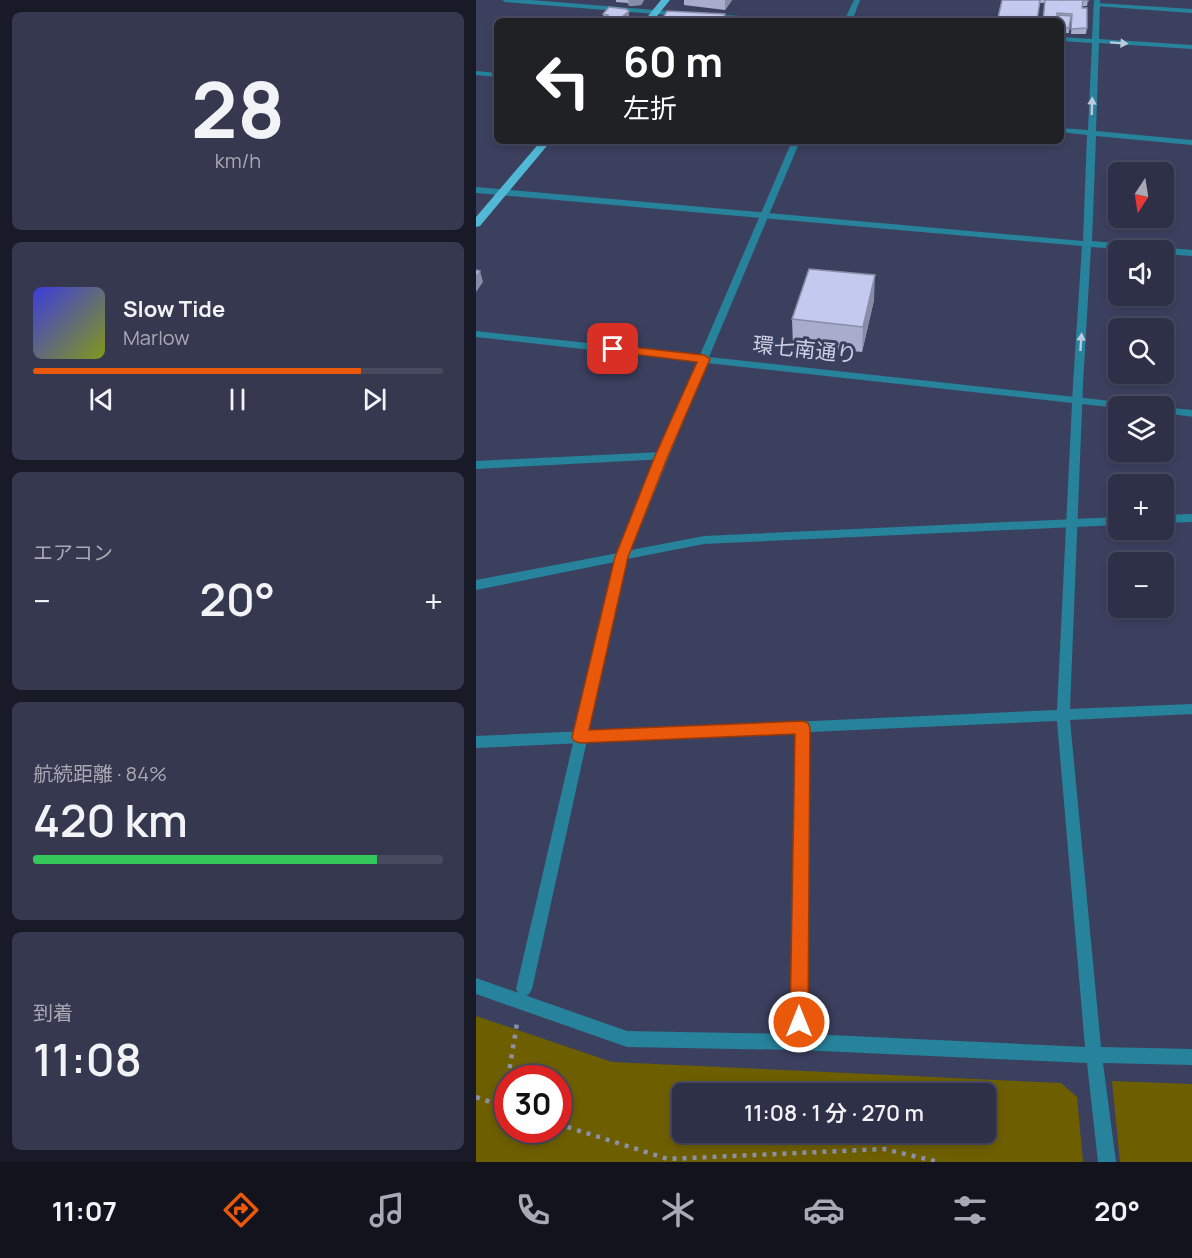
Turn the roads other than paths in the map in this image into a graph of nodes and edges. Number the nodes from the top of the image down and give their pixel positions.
1 (505, 0) edge
2 (666, 0) edge
3 (857, 0) edge
4 (1097, 3) edge
5 (1193, 11) edge
6 (655, 12) junction
7 (684, 14) edge
8 (696, 15) edge
9 (650, 18) edge
10 (744, 18) edge
11 (849, 18) edge
12 (1064, 39) edge
13 (1095, 41) junction
14 (1193, 47) edge
15 (476, 73) edge
16 (494, 75) edge
17 (1064, 130) edge
18 (1091, 133) junction
19 (1193, 143) edge
20 (543, 144) edge
21 (795, 144) edge
22 (476, 190) edge
23 (502, 193) junction
24 (764, 217) junction
25 (476, 224) edge
26 (1087, 244) junction
27 (1108, 246) edge
28 (1174, 252) edge
29 (1193, 254) edge
30 (476, 333) edge
31 (704, 359) junction
32 (1078, 401) junction
33 (1108, 404) edge
34 (1174, 411) edge
35 (1193, 414) edge
36 (662, 456) junction
37 (476, 465) edge
38 (1193, 518) edge
39 (1174, 519) edge
40 (1108, 521) edge
41 (1072, 523) junction
42 (622, 557) junction
43 (476, 585) edge
44 (1193, 709) edge
45 (1063, 713) junction
46 (803, 728) junction
47 (580, 737) junction
48 (476, 742) edge
49 (476, 986) edge
50 (522, 995) junction
51 (799, 1042) junction
52 (1094, 1055) junction
53 (1193, 1057) edge
54 (1107, 1162) edge

1 - 6 street
2 - 6 main road
3 - 11 street
4 - 5 lane
4 - 13 street
6 - 7 street
6 - 9 main road
8 - 10 street
12 - 13 street
13 -> 14 street
18 -> 13 street
15 - 16 street
17 - 18 street
18 - 19 street
18 - 26 street
20 - 23 main road
21 - 24 street
22 - 23 street
23 - 24 street
23 - 25 main road
24 - 26 street
24 - 31 street
26 - 27 street
32 -> 26 street
28 - 29 street
30 - 31 street, 環七南通り
31 - 32 street, 環七南通り
31 - 36 street
32 - 33 street, 環七南通り
32 - 41 street
34 - 35 street
36 - 37 street
36 - 42 street
38 - 39 street
40 - 41 street
41 - 42 street
41 - 45 street
42 - 43 street
42 - 47 street
44 - 45 street
45 - 46 street
45 - 52 street
46 - 47 street
46 - 51 street
47 - 48 street
47 - 50 street
49 - 50 street
50 - 51 street
51 - 52 street
52 - 53 street
52 - 54 street

